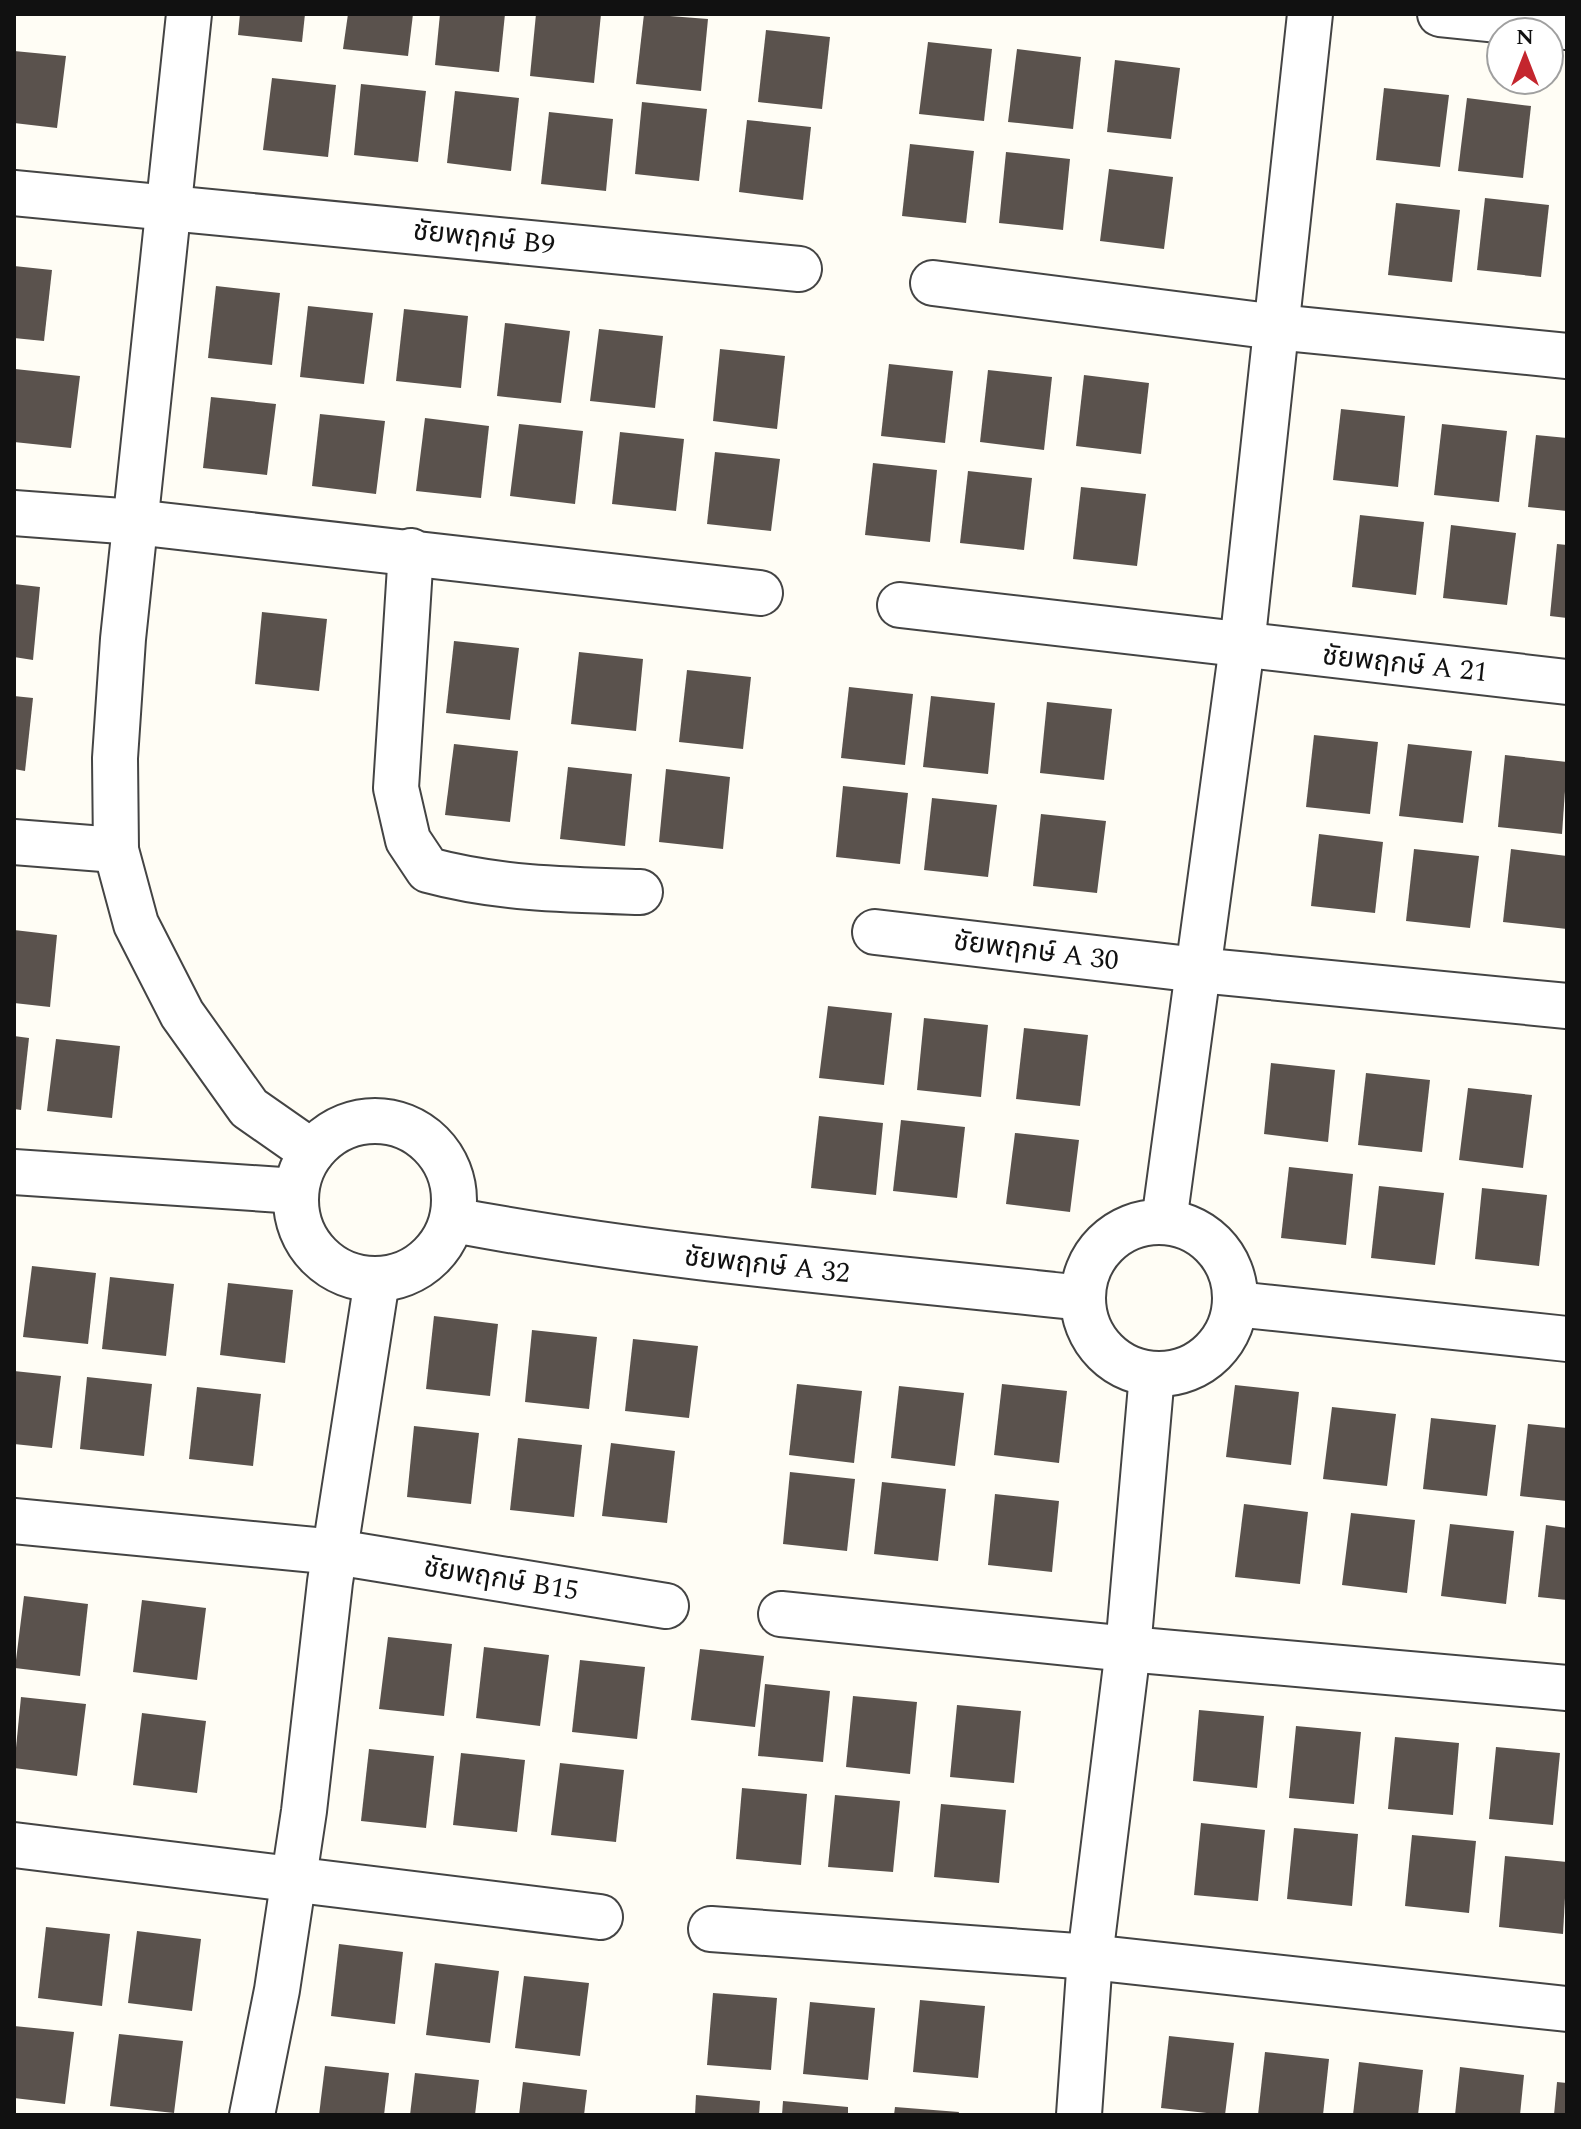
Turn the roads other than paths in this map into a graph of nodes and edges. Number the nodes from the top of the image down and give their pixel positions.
1 (189, 14) edge
2 (1310, 14) edge
3 (1440, 14) edge
4 (1567, 27) edge
5 (14, 193) edge
6 (170, 207) junction
7 (799, 269) dead end
8 (933, 283) dead end
9 (1276, 327) junction
10 (1567, 356) edge
11 (14, 513) edge
12 (135, 522) junction
13 (411, 551) junction
14 (760, 593) dead end
15 (900, 605) dead end
16 (1242, 646) junction
17 (1567, 682) edge
18 (14, 842) edge
19 (116, 850) junction
20 (640, 892) dead end
21 (875, 932) dead end
22 (1198, 970) junction
23 (1567, 1006) edge
24 (14, 1172) edge
25 (304, 1172) junction
26 (453, 1220) junction
27 (1164, 1222) junction
28 (377, 1280) junction
29 (1082, 1298) junction
30 (1235, 1304) junction
31 (1567, 1339) edge
32 (1152, 1374) junction
33 (14, 1521) edge
34 (336, 1552) junction
35 (666, 1606) dead end
36 (781, 1614) dead end
37 (1128, 1649) junction
38 (1567, 1688) edge
39 (14, 1845) edge
40 (294, 1878) junction
41 (600, 1917) dead end
42 (711, 1929) dead end
43 (1090, 1957) junction
44 (1567, 2009) edge
45 (252, 2115) edge
46 (1079, 2115) edge

1 - 6 street
2 - 9 street
3 - 4 street
5 - 6 street, ชัยพฤกษ์ B9
6 - 7 street, ชัยพฤกษ์ B9
6 - 12 street
8 - 9 street
9 - 10 street
9 - 16 street
11 - 12 street
12 - 13 street
12 - 19 street
13 - 14 street
13 - 20 street
15 - 16 street, ชัยพฤกษ์ A 21
16 - 17 street, ชัยพฤกษ์ A 21
16 - 22 street
18 - 19 street
19 - 25 street
21 - 22 street, ชัยพฤกษ์ A 30
22 - 23 street, ชัยพฤกษ์ A 30
22 - 27 street
24 - 25 street
25 - 26 street
25 - 28 street
26 - 28 street
26 - 29 street, ชัยพฤกษ์ A 32
27 - 29 street
27 - 30 street
28 - 34 street
29 - 32 street
30 - 31 street
30 - 32 street
32 - 37 street
33 - 34 street, ชัยพฤกษ์ B15
34 - 35 street, ชัยพฤกษ์ B15
34 - 40 street
36 - 37 street
37 - 38 street
37 - 43 street
39 - 40 street
40 - 41 street
40 - 45 street
42 - 43 street
43 - 44 street
43 - 46 street

